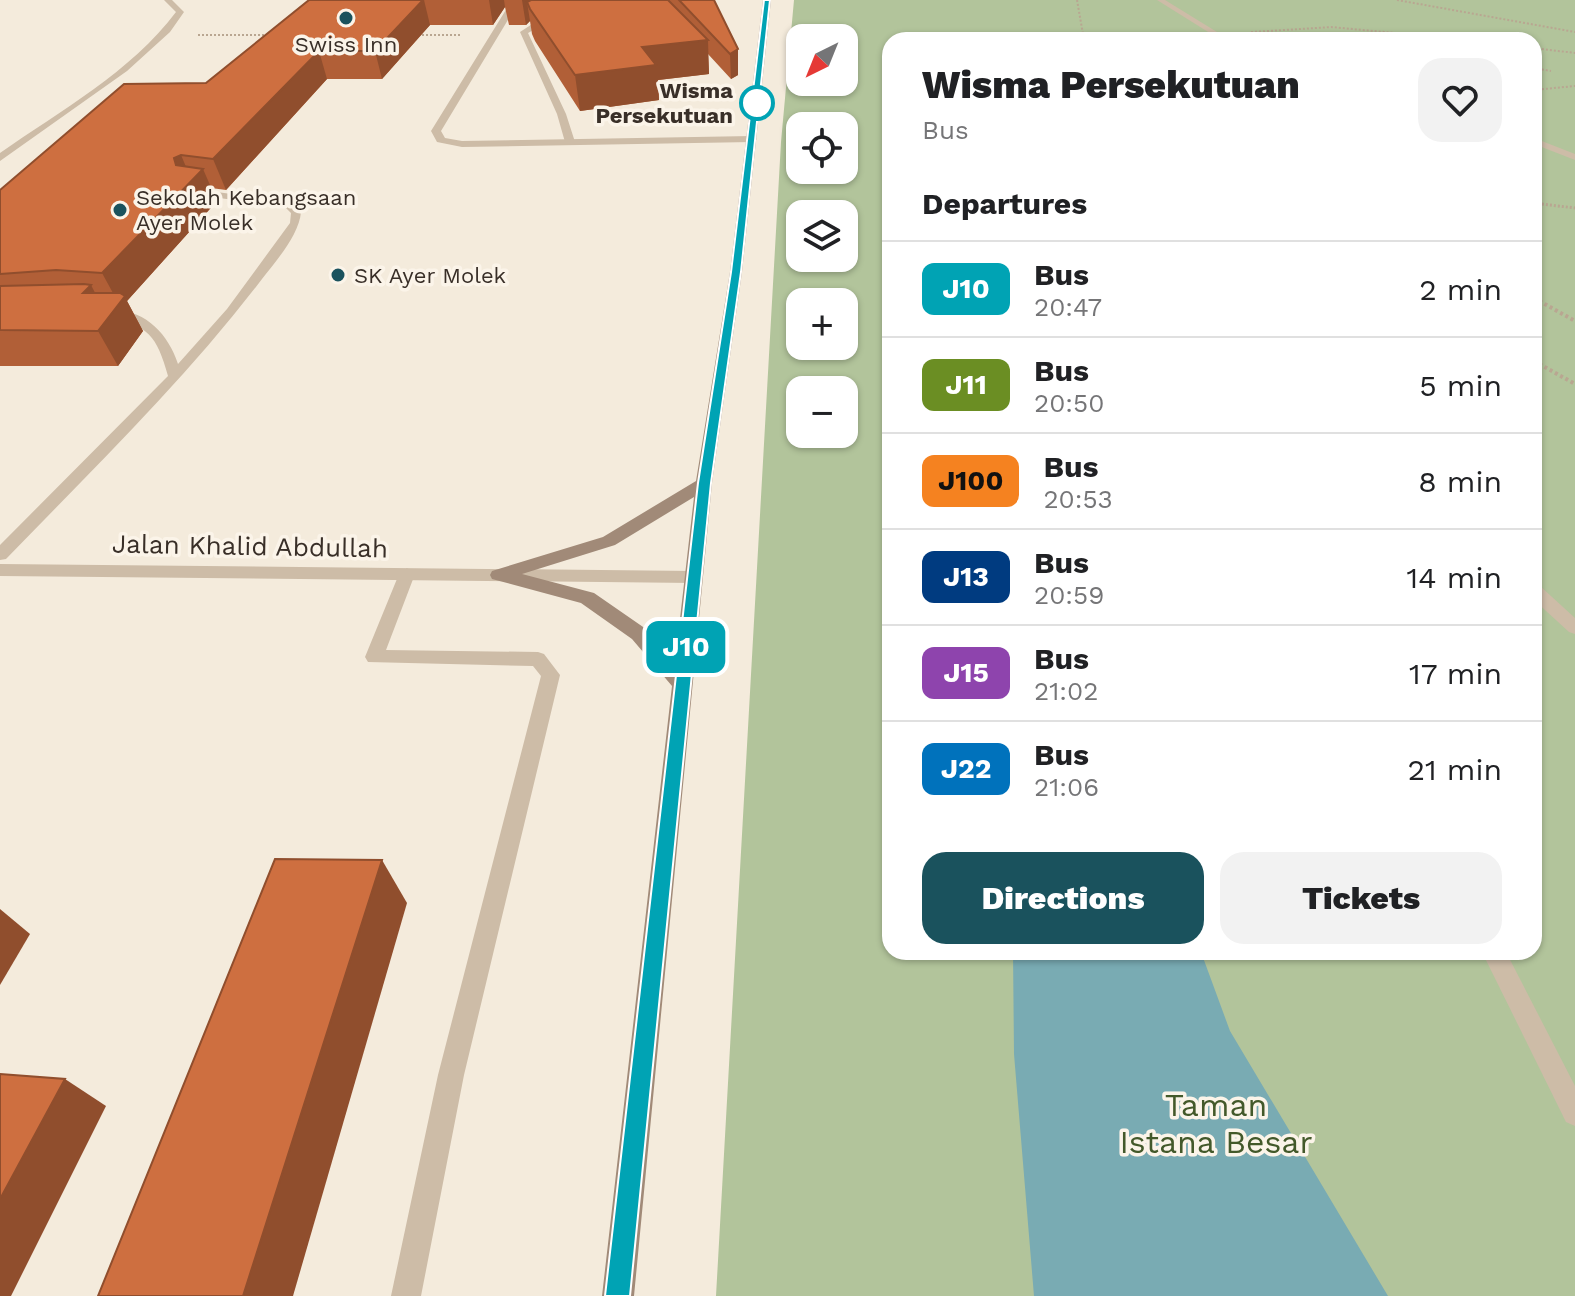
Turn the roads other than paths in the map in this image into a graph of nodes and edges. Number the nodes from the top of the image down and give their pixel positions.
1 (168, 0) edge
2 (516, 0) edge
3 (557, 0) edge
4 (767, 0) edge
5 (1160, 0) edge
6 (1213, 32) edge
7 (752, 139) junction
8 (570, 142) junction
9 (1542, 144) edge
10 (1575, 157) edge
11 (0, 158) edge
12 (194, 192) edge
13 (102, 314) edge
14 (174, 375) junction
15 (704, 483) junction
16 (0, 555) edge
17 (0, 570) edge
18 (407, 574) junction
19 (499, 575) junction
20 (694, 577) junction
21 (1542, 597) edge
22 (1575, 628) edge
23 (682, 684) junction
24 (1498, 960) edge
25 (1575, 1113) edge
26 (406, 1296) edge
27 (618, 1296) edge

1 - 11 street
2 - 8 street
3 - 8 lane
4 - 7 main road
5 - 6 lane
7 - 8 street
7 - 15 main road
9 - 10 lane
12 - 14 lane
13 - 14 lane
14 - 16 lane
15 - 19 main road
15 - 20 main road
17 - 18 street, Jalan Khalid Abdullah
18 - 19 street, Jalan Khalid Abdullah
18 - 26 lane
19 - 20 street, Jalan Khalid Abdullah
19 - 23 main road
20 - 23 main road
21 - 22 lane
23 - 27 main road
24 - 25 lane

